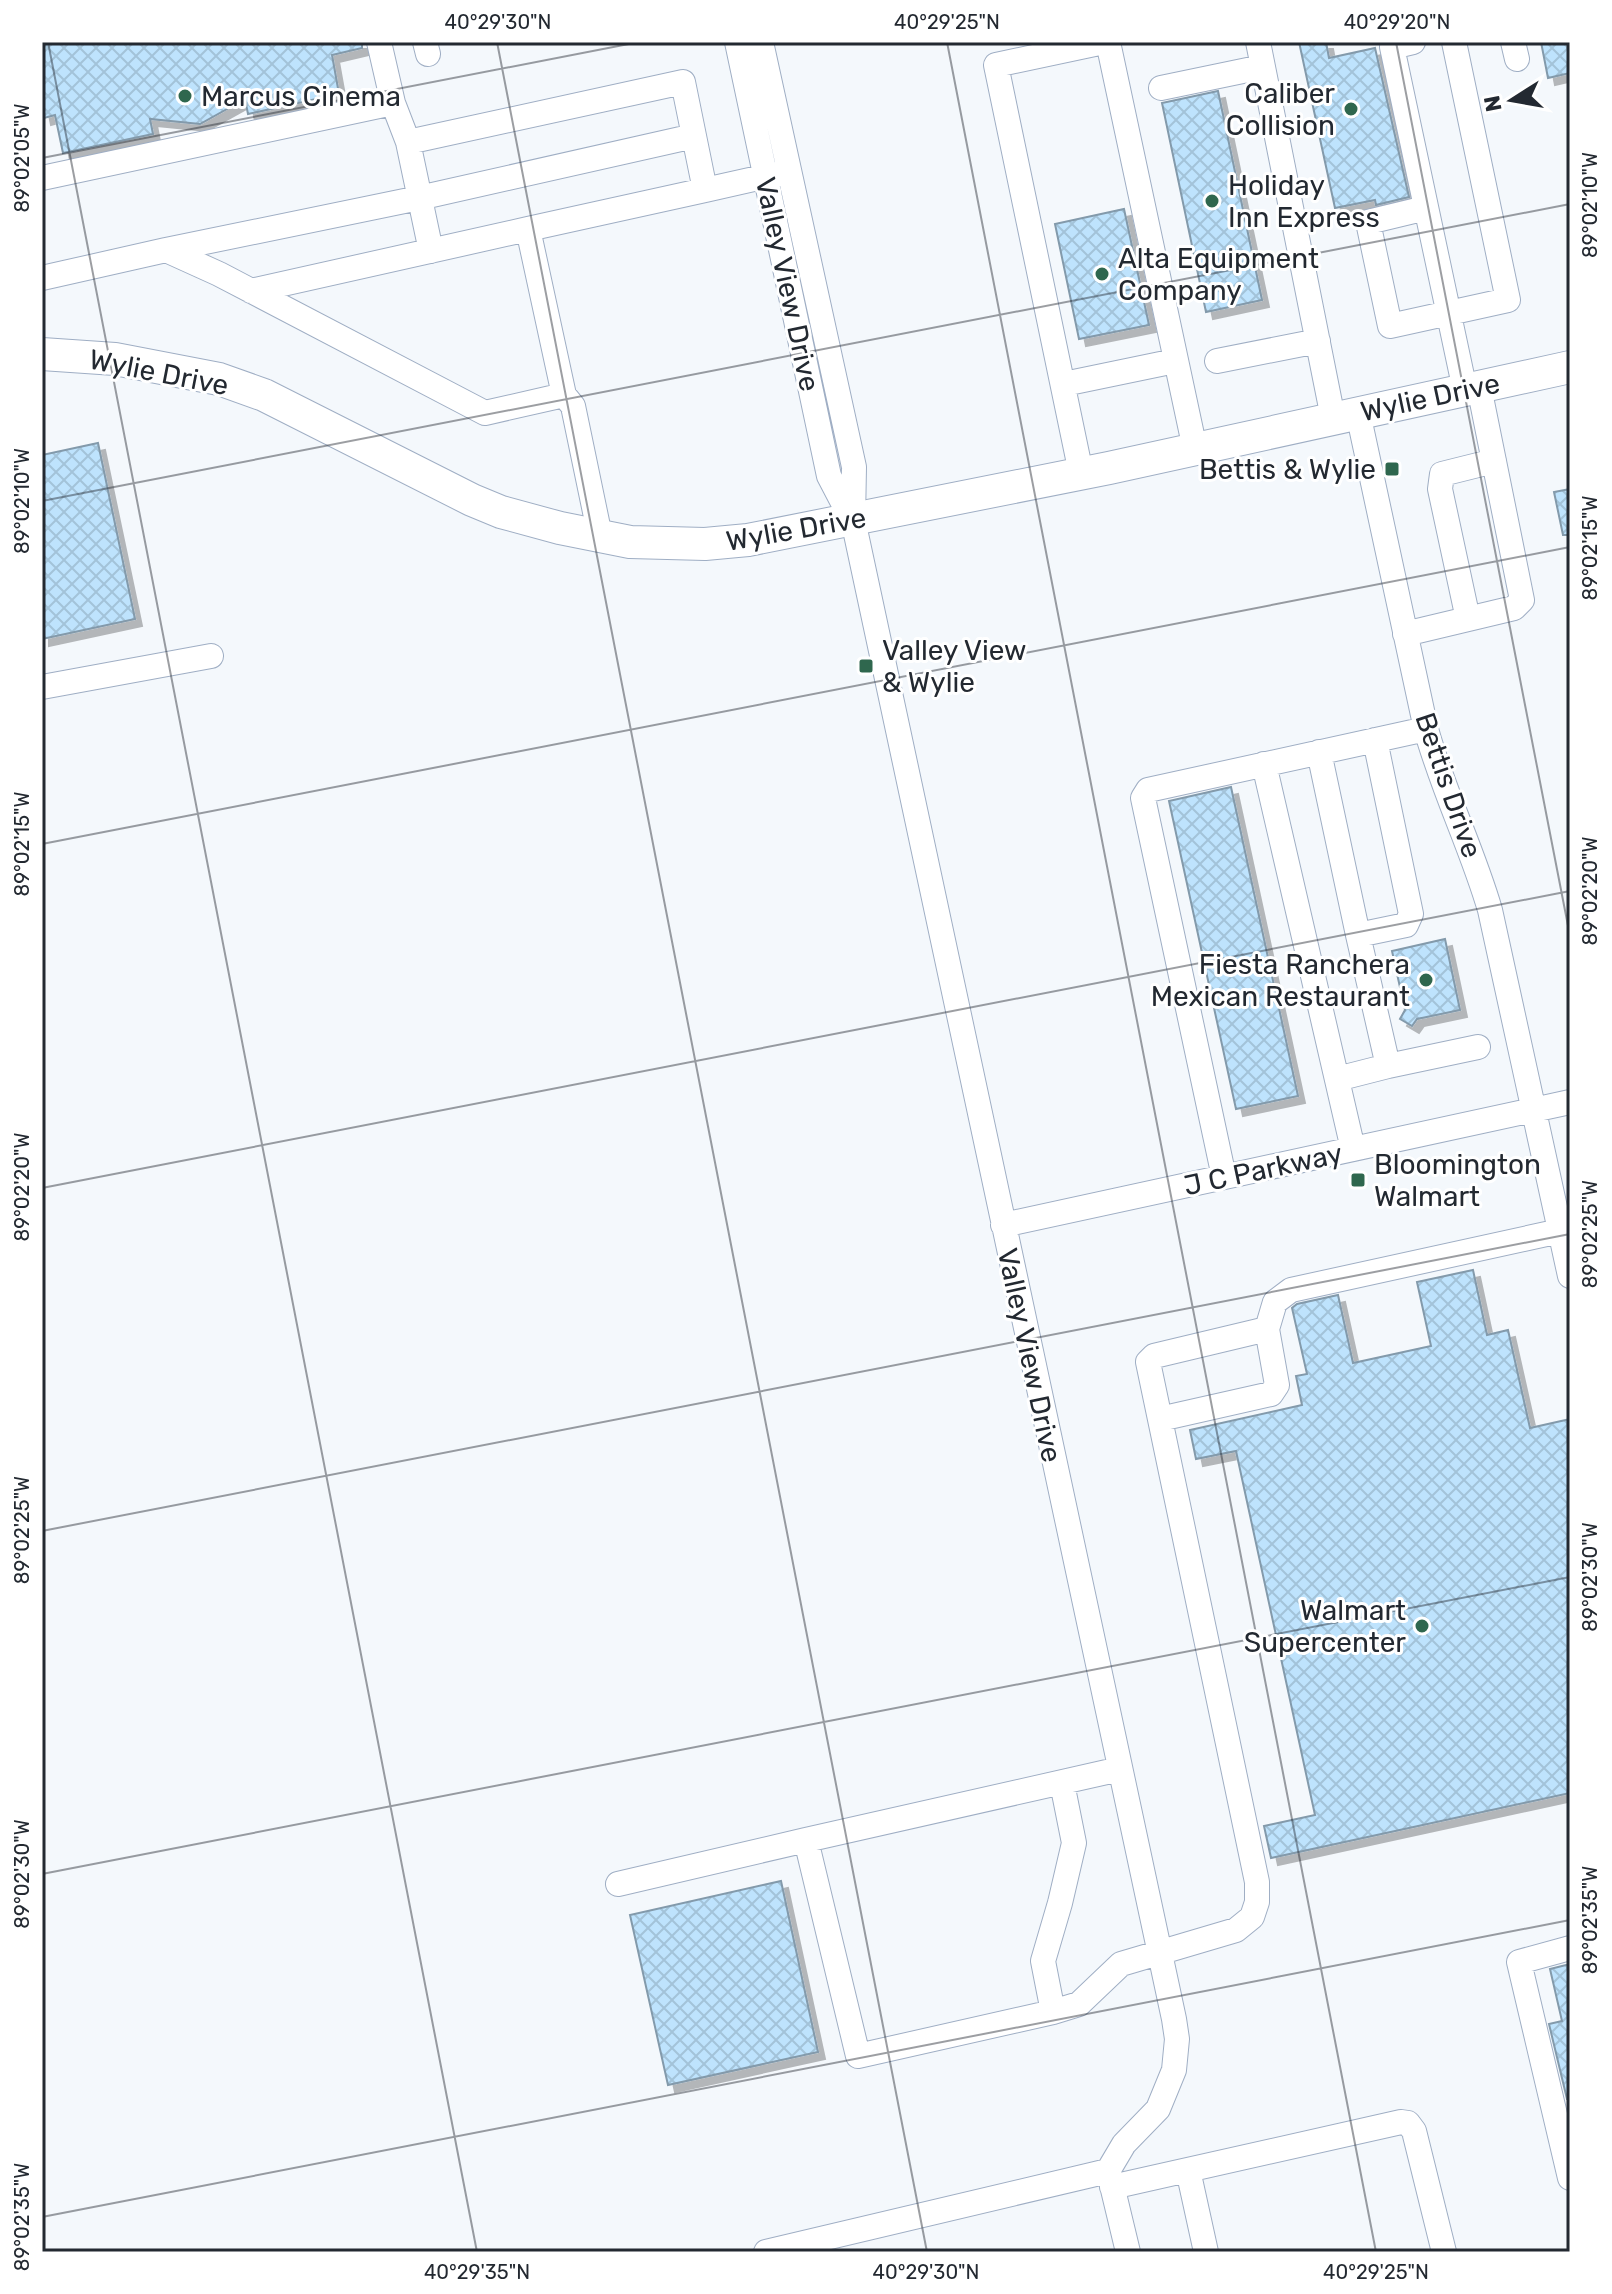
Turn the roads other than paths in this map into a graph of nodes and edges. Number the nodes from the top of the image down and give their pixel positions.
1 (379, 42) edge
2 (737, 42) edge
3 (761, 42) edge
4 (1106, 42) edge
5 (1258, 42) edge
6 (1413, 42) edge
7 (1454, 42) edge
8 (1262, 67) junction
9 (1161, 88) dead end
10 (393, 103) junction
11 (694, 136) junction
12 (408, 142) junction
13 (789, 171) junction
14 (765, 177) junction
15 (42, 178) edge
16 (705, 190) junction
17 (419, 198) junction
18 (1426, 208) junction
19 (528, 229) junction
20 (166, 250) junction
21 (431, 251) junction
22 (42, 278) edge
23 (251, 291) junction
24 (1449, 313) junction
25 (1318, 341) junction
26 (42, 354) edge
27 (1175, 361) junction
28 (1217, 361) dead end
29 (1570, 367) edge
30 (1064, 384) junction
31 (1472, 388) junction
32 (564, 395) junction
33 (1345, 416) junction
34 (1195, 449) junction
35 (1494, 461) junction
36 (1081, 473) junction
37 (853, 520) junction
38 (600, 536) junction
39 (1468, 619) junction
40 (1405, 634) junction
41 (211, 656) dead end
42 (42, 687) edge
43 (1426, 729) junction
44 (1375, 740) junction
45 (1319, 752) junction
46 (1264, 764) junction
47 (1358, 935) junction
48 (1478, 1047) dead end
49 (1388, 1066) junction
50 (1337, 1079) junction
51 (1570, 1102) edge
52 (1534, 1109) junction
53 (1353, 1149) junction
54 (1224, 1177) junction
55 (1003, 1225) junction
56 (1560, 1231) junction
57 (1570, 1276) edge
58 (1267, 1329) junction
59 (1160, 1419) junction
60 (1120, 1769) junction
61 (1062, 1783) junction
62 (806, 1840) junction
63 (618, 1884) dead end
64 (1570, 1948) edge
65 (1161, 1951) junction
66 (1053, 2012) junction
67 (1188, 2170) junction
68 (1570, 2178) edge
69 (1110, 2179) junction
70 (766, 2252) edge
71 (1128, 2252) edge
72 (1206, 2252) edge
73 (1444, 2252) edge

1 - 10 street
2 - 14 street, Valley View Drive
3 - 13 street, Valley View Drive
4 - 27 street
4 - 30 street
5 - 8 street, Bettis Drive
6 - 18 street
7 - 24 street
8 - 9 street
8 - 25 street, Bettis Drive
10 - 12 street
10 - 15 street
11 - 12 street
11 - 16 street
11 - 17 street
12 - 17 street
13 - 14 street
13 - 37 street, Valley View Drive
14 - 16 street
14 - 37 street, Valley View Drive
16 - 19 street
17 - 20 street
17 - 21 street
18 - 24 street
18 - 24 street
19 - 21 street
19 - 32 street
20 - 22 street
20 - 23 street
21 - 23 street
23 - 32 street
24 - 31 street
25 - 28 street
25 - 33 street, Bettis Drive
26 - 38 main road, Wylie Drive
27 - 30 street
27 - 34 street
29 - 31 main road, Wylie Drive
30 - 36 street
31 - 33 main road, Wylie Drive
31 - 35 street
32 - 38 street
33 - 34 main road, Wylie Drive
33 - 40 street, Bettis Drive
34 - 36 main road, Wylie Drive
35 - 39 street
35 - 39 street
36 - 37 main road, Wylie Drive
37 - 38 main road, Wylie Drive
37 - 55 street, Valley View Drive
39 - 40 street
40 - 43 street, Bettis Drive
41 - 42 street
43 - 44 street
43 - 52 street, Bettis Drive
44 - 45 street
44 - 47 street
45 - 46 street
45 - 47 street
46 - 50 street
46 - 54 street
47 - 49 street
48 - 49 street
49 - 50 street
50 - 53 street
51 - 52 street, J C Parkway
52 - 53 street, J C Parkway
52 - 56 street, Bettis Drive
53 - 54 street, J C Parkway
54 - 55 street, J C Parkway
55 - 60 street, Valley View Drive
56 - 57 street, Bettis Drive
56 - 58 street
58 - 59 street
58 - 59 street
59 - 65 street
60 - 61 street
60 - 65 street, Valley View Drive
61 - 62 street
61 - 66 street
62 - 63 street
62 - 66 street
64 - 68 street
65 - 66 street
65 - 69 street, Valley View Drive
67 - 69 street
67 - 72 street
67 - 73 street
69 - 70 street
69 - 71 street

